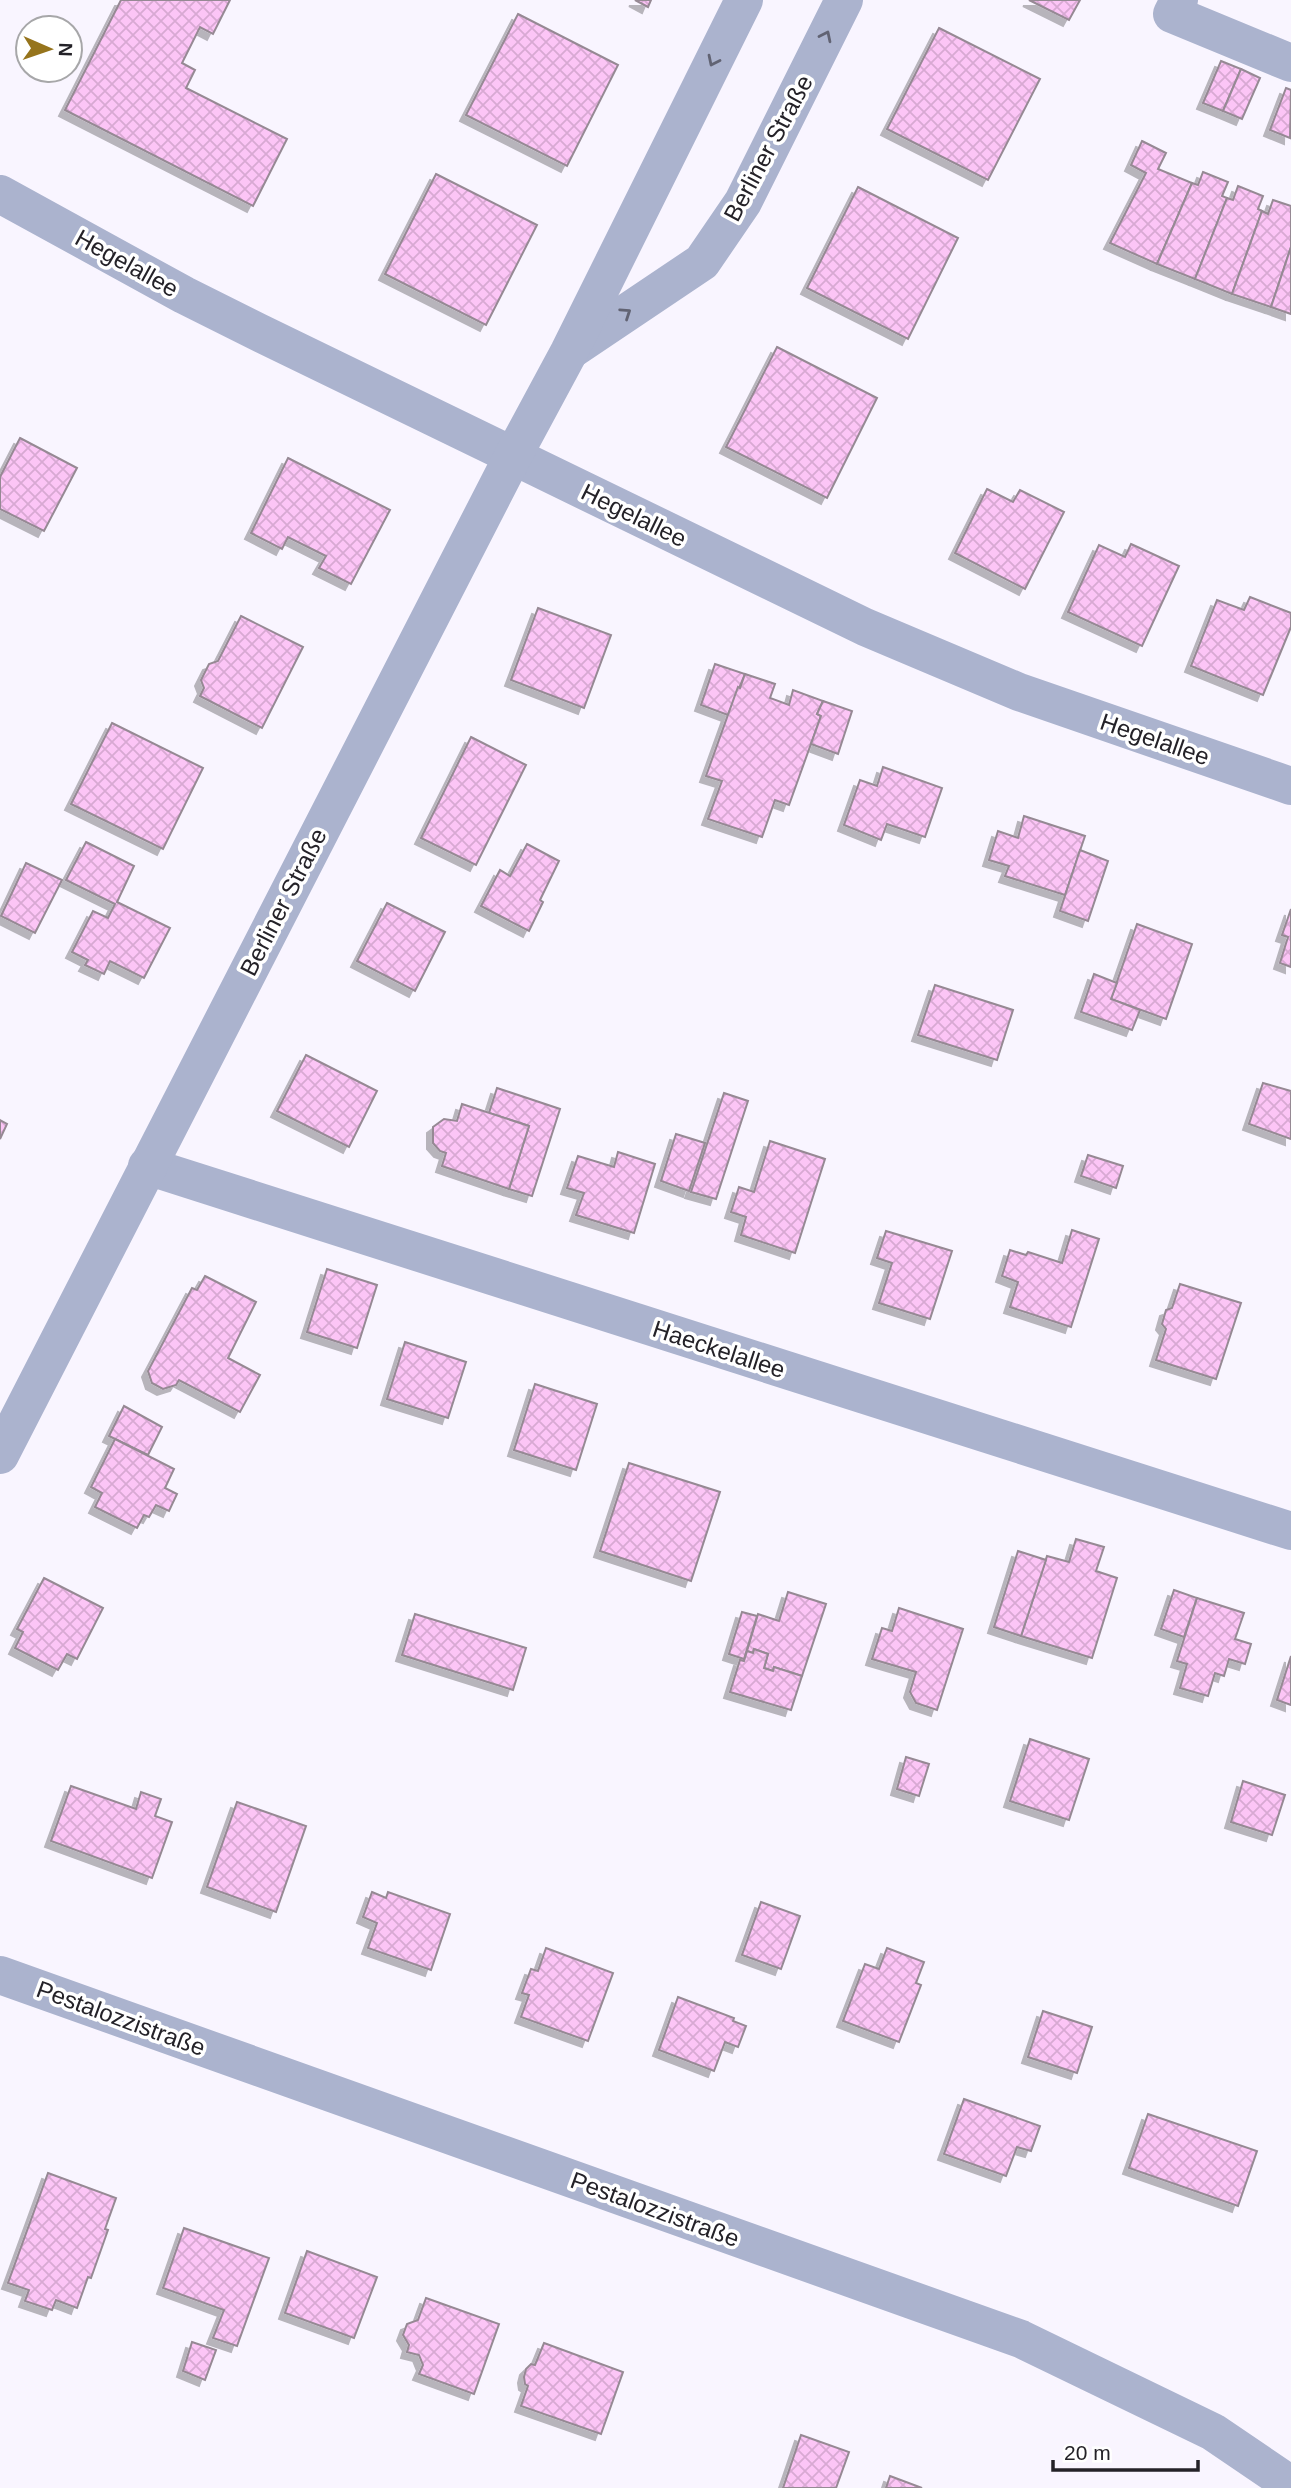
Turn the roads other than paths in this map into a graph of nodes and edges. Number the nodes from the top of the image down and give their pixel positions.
1 (744, 0) edge
2 (844, 0) edge
3 (1179, 0) edge
4 (1291, 63) edge
5 (0, 194) edge
6 (569, 352) junction
7 (513, 456) junction
8 (1291, 786) edge
9 (147, 1166) junction
10 (0, 1455) edge
11 (1291, 1531) edge
12 (0, 1975) edge
13 (1291, 2484) edge

1 -> 6 street, Berliner Straße
6 -> 2 street, Berliner Straße
3 - 4 street
5 - 7 street, Hegelallee
6 - 7 street, Berliner Straße
7 - 8 street, Hegelallee
7 - 9 street, Berliner Straße
9 - 10 street, Berliner Straße
9 - 11 street, Haeckelallee
12 - 13 street, Pestalozzistraße

